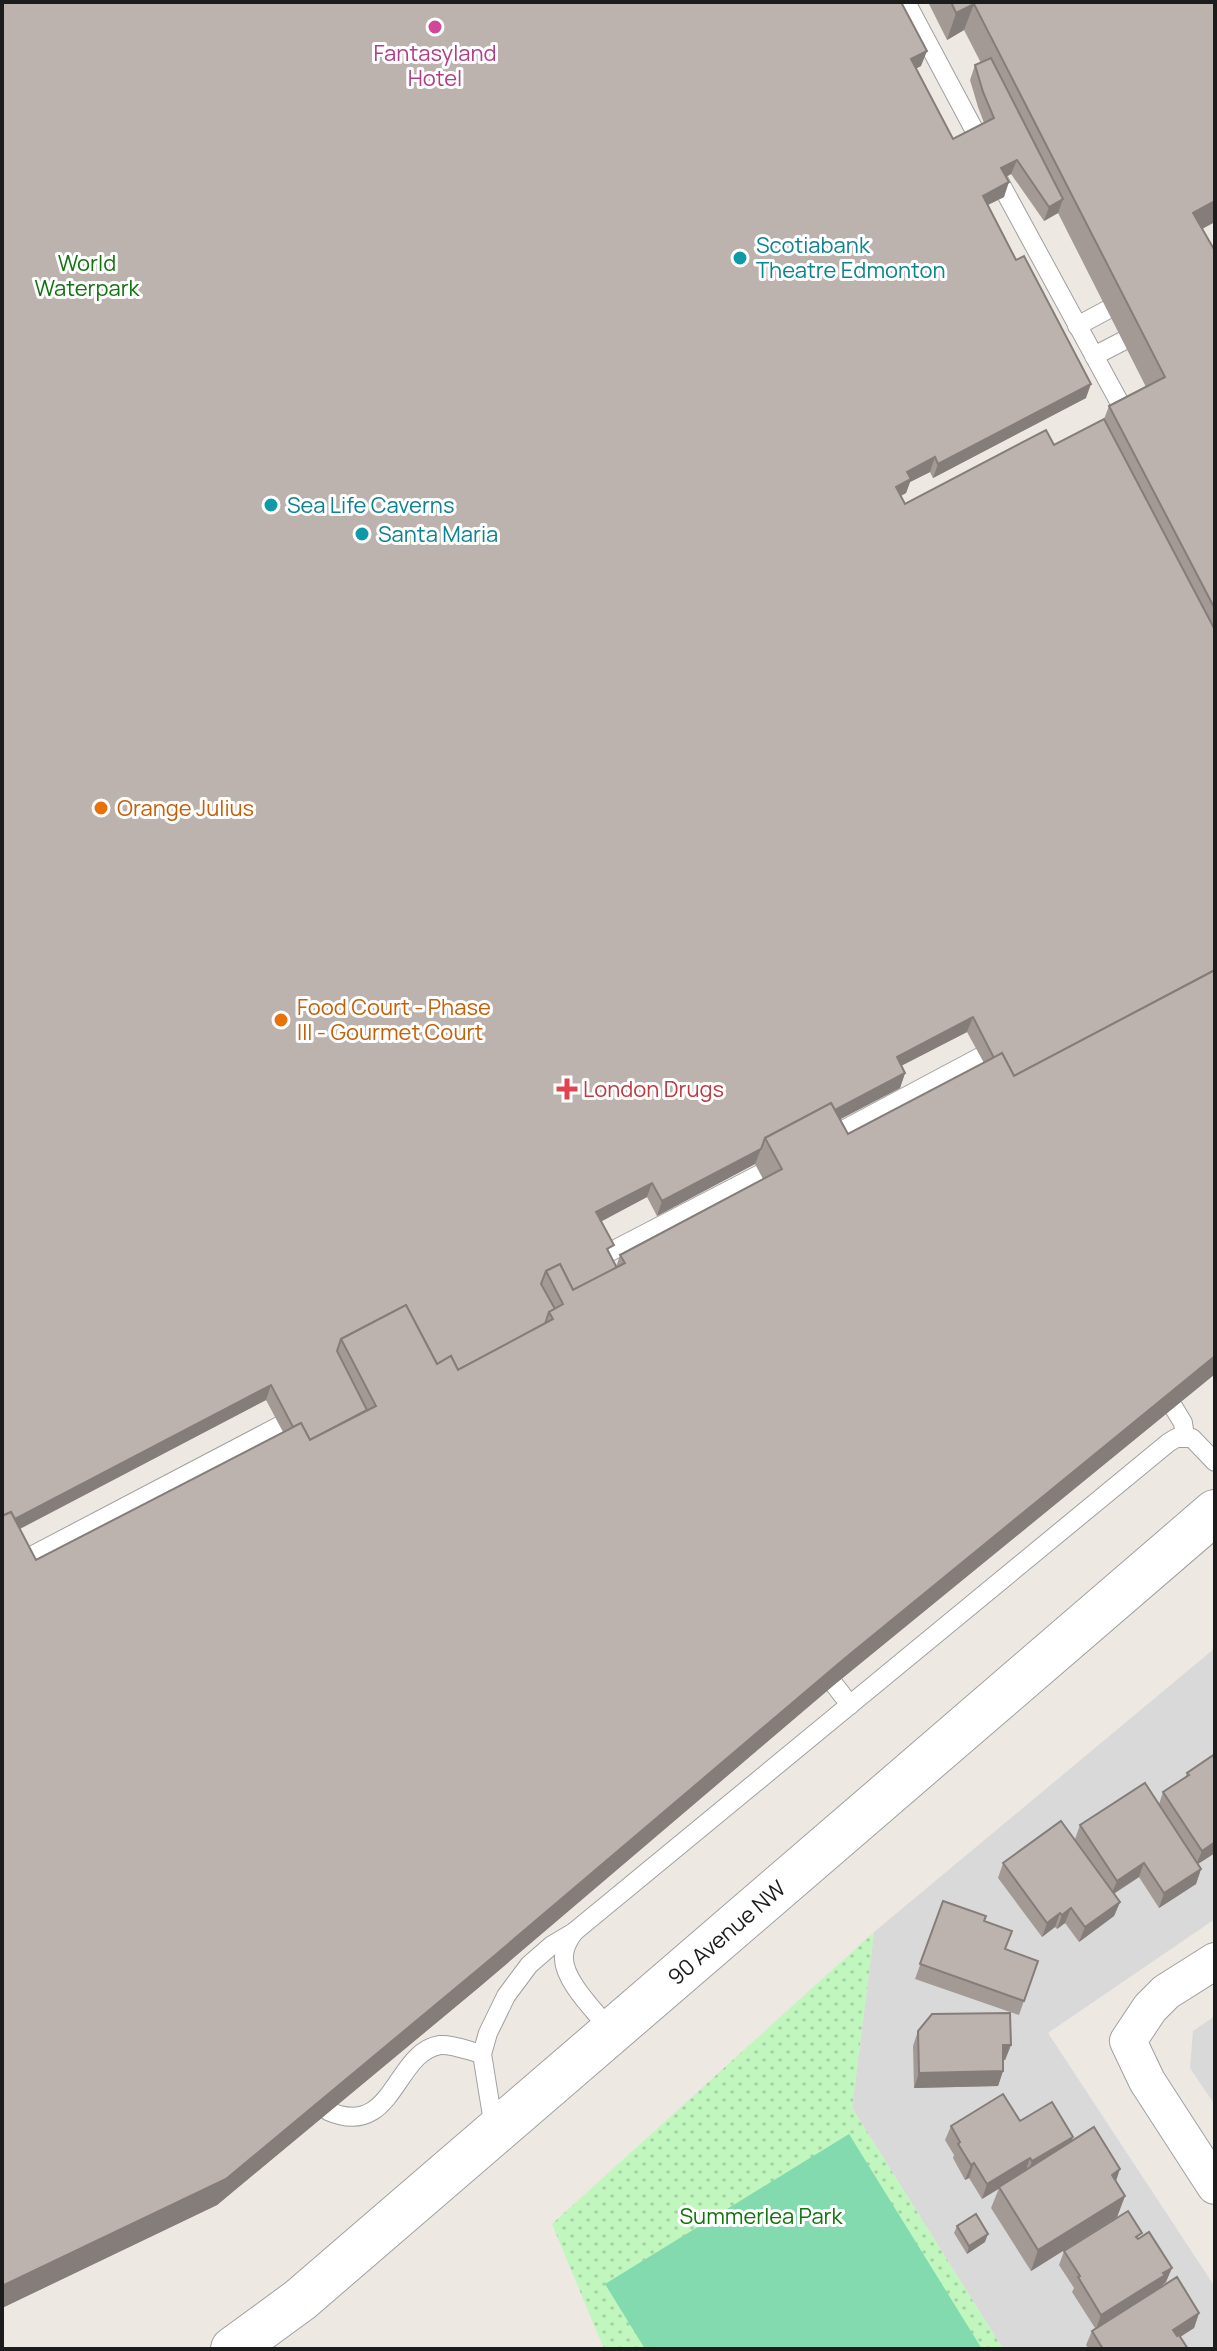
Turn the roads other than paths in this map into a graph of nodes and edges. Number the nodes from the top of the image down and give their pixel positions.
1 (906, 2) edge
2 (978, 137) edge
3 (999, 181) edge
4 (1107, 310) dead end
5 (1077, 326) junction
6 (1123, 341) dead end
7 (1094, 356) junction
8 (1128, 418) edge
9 (980, 1057) edge
10 (826, 1139) edge
11 (760, 1174) dead end
12 (606, 1254) edge
13 (1174, 1408) edge
14 (279, 1426) edge
15 (1146, 1432) edge
16 (1185, 1437) junction
17 (1152, 1455) junction
18 (1215, 1462) edge
19 (1215, 1512) edge
20 (14, 1565) edge
21 (809, 1651) edge
22 (850, 1705) junction
23 (574, 1932) junction
24 (1215, 1961) edge
25 (611, 2031) junction
26 (482, 2054) junction
27 (328, 2111) edge
28 (495, 2133) junction
29 (1215, 2186) edge
30 (233, 2349) edge

1 - 2 lane
3 - 5 lane
4 - 5 lane
5 - 7 lane
6 - 7 lane
7 - 8 lane
9 - 10 lane
11 - 12 lane
13 - 16 lane
14 - 20 lane
15 - 17 lane
16 - 17 lane
16 - 18 lane
17 - 22 lane
19 - 25 street, 90 Avenue NW
21 - 22 lane
22 - 23 lane
23 - 25 lane
23 - 26 lane
24 - 29 street
25 - 28 street, 90 Avenue NW
26 - 27 lane
26 - 28 lane
28 - 30 street, 90 Avenue NW

